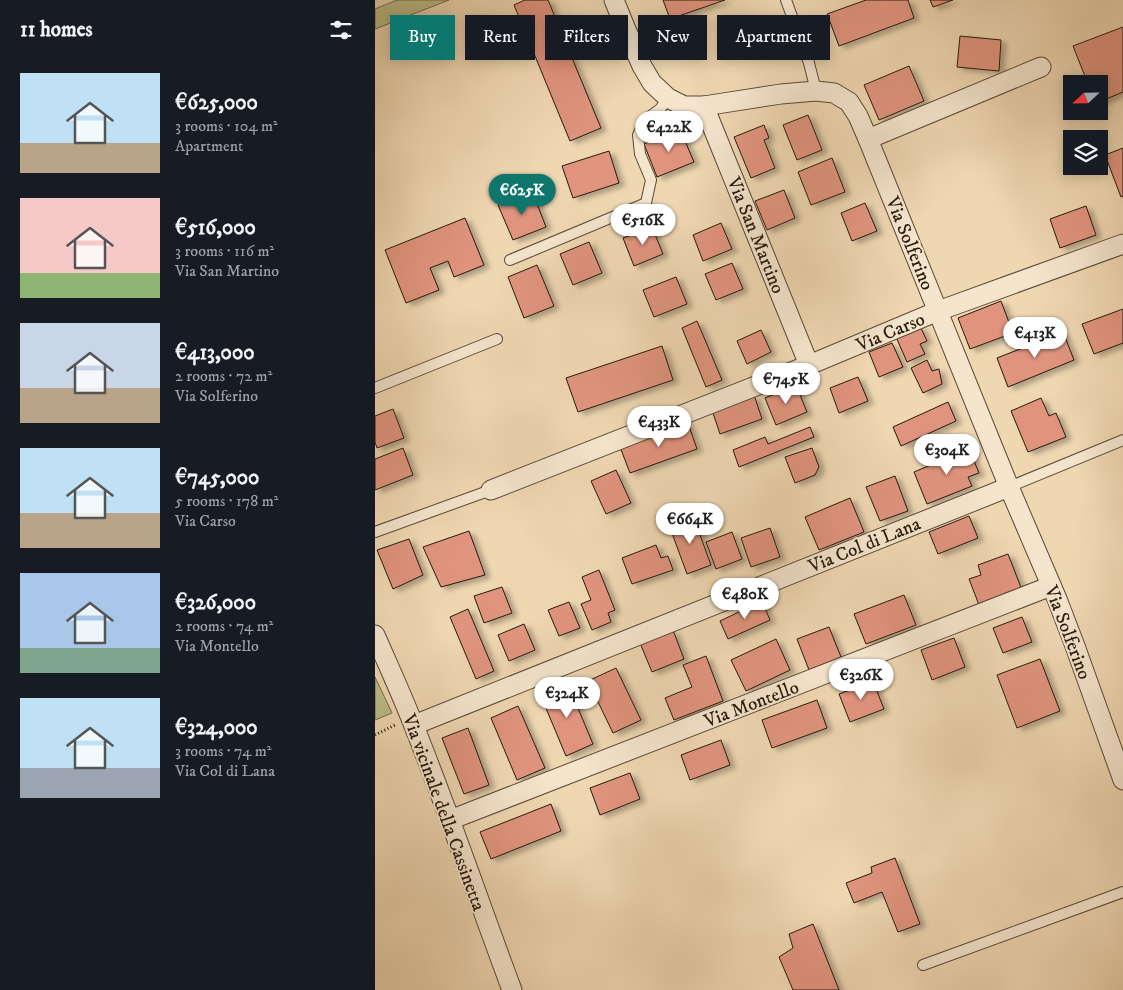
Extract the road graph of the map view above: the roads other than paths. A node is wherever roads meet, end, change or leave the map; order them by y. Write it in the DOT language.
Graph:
graph roads {
  1 [pos="614,0"];
  2 [pos="786,0"];
  3 [pos="1041,67"];
  4 [pos="817,91"];
  5 [pos="668,98"];
  6 [pos="704,106"];
  7 [pos="868,139"];
  8 [pos="1123,244"];
  9 [pos="510,260"];
  10 [pos="938,311"];
  11 [pos="497,339"];
  12 [pos="809,364"];
  13 [pos="375,388"];
  14 [pos="1123,440"];
  15 [pos="1009,486"];
  16 [pos="491,490"];
  17 [pos="375,532"];
  18 [pos="1051,586"];
  19 [pos="375,635"];
  20 [pos="414,725"];
  21 [pos="1123,780"];
  22 [pos="450,820"];
  23 [pos="1123,892"];
  24 [pos="923,965"];
  25 [pos="511,990"];
  1 -- 5 [label="street, Via Solferino"];
  2 -- 4 [label="lane"];
  3 -- 7 [label="street"];
  4 -- 6 [label="street, Via Solferino"];
  4 -- 7 [label="street, Via Solferino"];
  5 -- 6 [label="street, Via Solferino"];
  5 -- 9 [label="lane"];
  6 -- 12 [label="street, Via San Martino"];
  7 -- 10 [label="street, Via Solferino"];
  8 -- 10 [label="street, Via Carso"];
  10 -- 12 [label="street, Via Carso"];
  10 -- 15 [label="street, Via Solferino"];
  11 -- 13 [label="lane"];
  12 -- 16 [label="street, Via Carso"];
  14 -- 15 [label="lane"];
  15 -- 18 [label="street, Via Solferino"];
  15 -- 20 [label="street, Via Col di Lana"];
  16 -- 17 [label="lane"];
  18 -- 21 [label="street, Via Solferino"];
  18 -- 22 [label="street, Via Montello"];
  19 -- 20 [label="street, Via vicinale della Cassinetta"];
  20 -- 22 [label="street, Via vicinale della Cassinetta"];
  22 -- 25 [label="street, Via vicinale della Cassinetta"];
  23 -- 24 [label="lane"];
}
